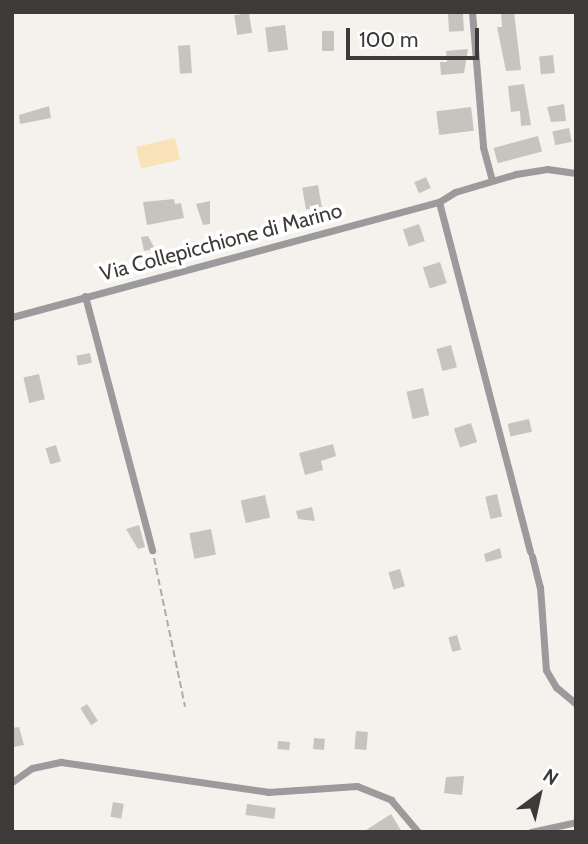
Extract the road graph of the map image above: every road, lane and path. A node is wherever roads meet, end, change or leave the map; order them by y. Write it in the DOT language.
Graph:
graph roads {
  1 [pos="472,12"];
  2 [pos="576,173"];
  3 [pos="492,180"];
  4 [pos="439,202"];
  5 [pos="85,296"];
  6 [pos="12,317"];
  7 [pos="152,550"];
  8 [pos="576,704"];
  9 [pos="185,706"];
  10 [pos="12,782"];
  11 [pos="576,822"];
  12 [pos="418,832"];
  13 [pos="531,832"];
  1 -- 3 [label="street"];
  2 -- 3 [label="street, Via Collepicchione di Marino"];
  3 -- 4 [label="street, Via Collepicchione di Marino"];
  4 -- 5 [label="street, Via Collepicchione di Marino"];
  4 -- 8 [label="street"];
  5 -- 6 [label="street, Via Collepicchione di Marino"];
  5 -- 7 [label="street"];
  7 -- 9 [label="path"];
  10 -- 12 [label="street"];
  11 -- 13 [label="street"];
}
